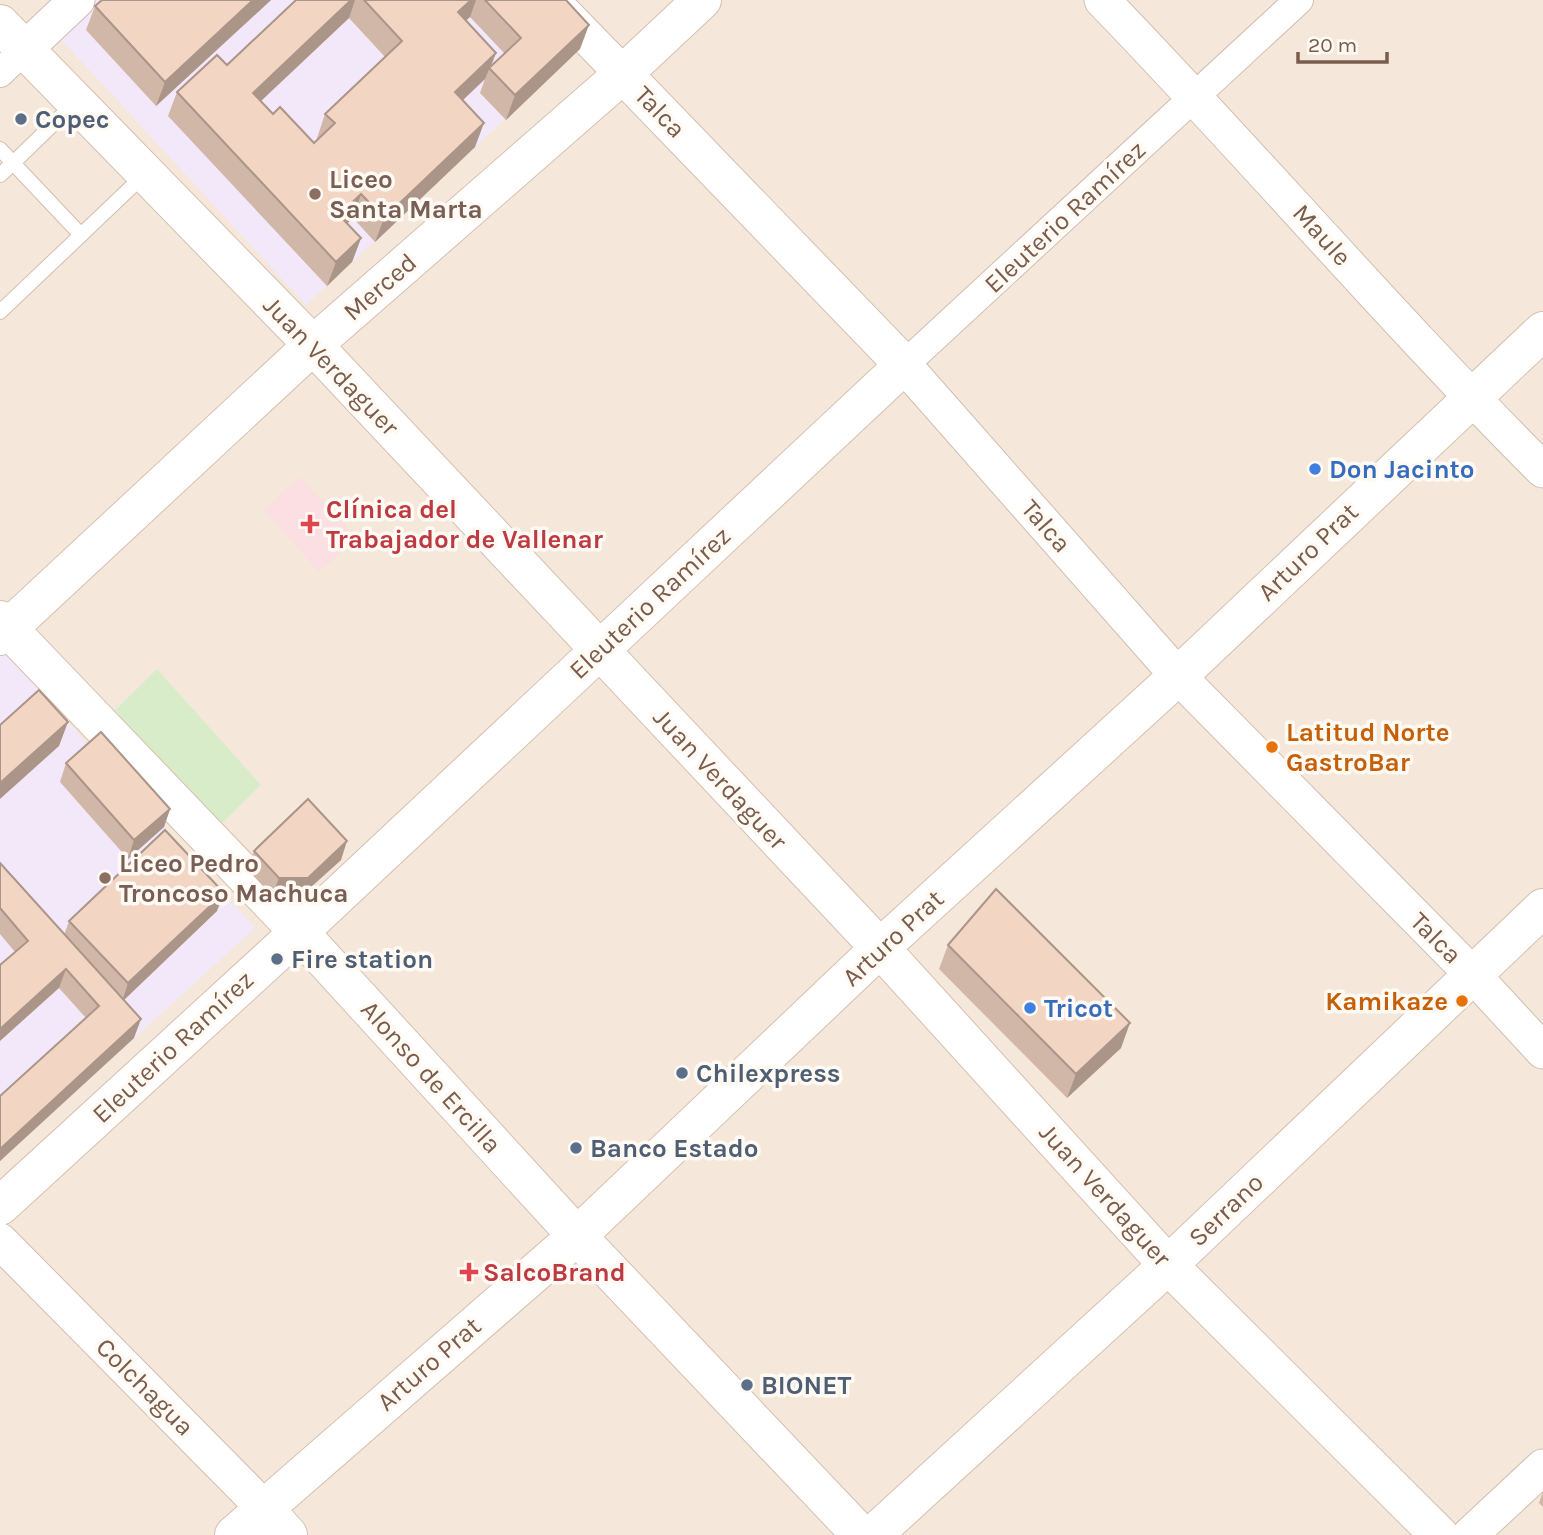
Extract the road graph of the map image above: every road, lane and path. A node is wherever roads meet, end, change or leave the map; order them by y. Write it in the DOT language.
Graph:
graph roads {
  1 [pos="77,0"];
  2 [pos="551,0"];
  3 [pos="702,0"];
  4 [pos="1102,0"];
  5 [pos="1299,0"];
  6 [pos="8,49"];
  7 [pos="623,74"];
  8 [pos="1196,97"];
  9 [pos="76,102"];
  10 [pos="0,149"];
  11 [pos="13,163"];
  12 [pos="146,173"];
  13 [pos="0,175"];
  14 [pos="81,235"];
  15 [pos="0,312"];
  16 [pos="1543,331"];
  17 [pos="313,345"];
  18 [pos="904,365"];
  19 [pos="1471,398"];
  20 [pos="1543,470"];
  21 [pos="3,628"];
  22 [pos="599,651"];
  23 [pos="1178,676"];
  24 [pos="1543,908"];
  25 [pos="299,932"];
  26 [pos="880,948"];
  27 [pos="1473,975"];
  28 [pos="1543,1051"];
  29 [pos="0,1206"];
  30 [pos="577,1236"];
  31 [pos="0,1241"];
  32 [pos="1168,1265"];
  33 [pos="1543,1467"];
  34 [pos="276,1521"];
  35 [pos="234,1535"];
  36 [pos="861,1535"];
  37 [pos="873,1535"];
  38 [pos="1439,1535"];
  39 [pos="1471,1535"];
  1 -- 6 [label="street"];
  2 -- 7 [label="street, Talca"];
  3 -- 7 [label="main road, Merced"];
  4 -- 8 [label="street, Maule"];
  5 -- 8 [label="street, Eleuterio Ramírez"];
  6 -- 9 [label="main road, Juan Verdaguer"];
  7 -- 17 [label="main road, Merced"];
  7 -- 18 [label="main road, Talca"];
  8 -- 18 [label="street, Eleuterio Ramírez"];
  8 -- 19 [label="street, Maule"];
  9 -- 11 [label="lane"];
  9 -- 12 [label="main road, Juan Verdaguer"];
  10 -- 11 [label="lane"];
  11 -- 13 [label="lane"];
  11 -- 14 [label="lane"];
  12 -- 14 [label="lane"];
  12 -- 17 [label="main road, Juan Verdaguer"];
  14 -- 15 [label="lane"];
  16 -- 19 [label="main road, Arturo Prat"];
  17 -- 21 [label="main road, Merced"];
  17 -- 22 [label="main road, Juan Verdaguer"];
  18 -- 22 [label="main road, Eleuterio Ramírez"];
  18 -- 23 [label="street, Talca"];
  19 -- 20 [label="street, Maule"];
  19 -- 23 [label="main road, Arturo Prat"];
  21 -- 25 [label="main road, Alonso de Ercilla"];
  22 -- 25 [label="main road, Eleuterio Ramírez"];
  22 -- 26 [label="main road, Juan Verdaguer"];
  23 -- 26 [label="main road, Arturo Prat"];
  23 -- 27 [label="street, Talca"];
  24 -- 27 [label="main road, Serrano"];
  25 -- 29 [label="main road, Eleuterio Ramírez"];
  25 -- 30 [label="main road, Alonso de Ercilla"];
  26 -- 30 [label="main road, Arturo Prat"];
  26 -- 32 [label="main road, Juan Verdaguer"];
  27 -- 28 [label="street, Talca"];
  27 -- 32 [label="main road, Serrano"];
  30 -- 34 [label="main road, Arturo Prat"];
  30 -- 36 [label="main road, Alonso de Ercilla"];
  31 -- 34 [label="street, Colchagua"];
  32 -- 37 [label="main road, Serrano"];
  32 -- 38 [label="main road, Juan Verdaguer"];
  33 -- 39 [label="street"];
  34 -- 35 [label="main road, Arturo Prat"];
}
